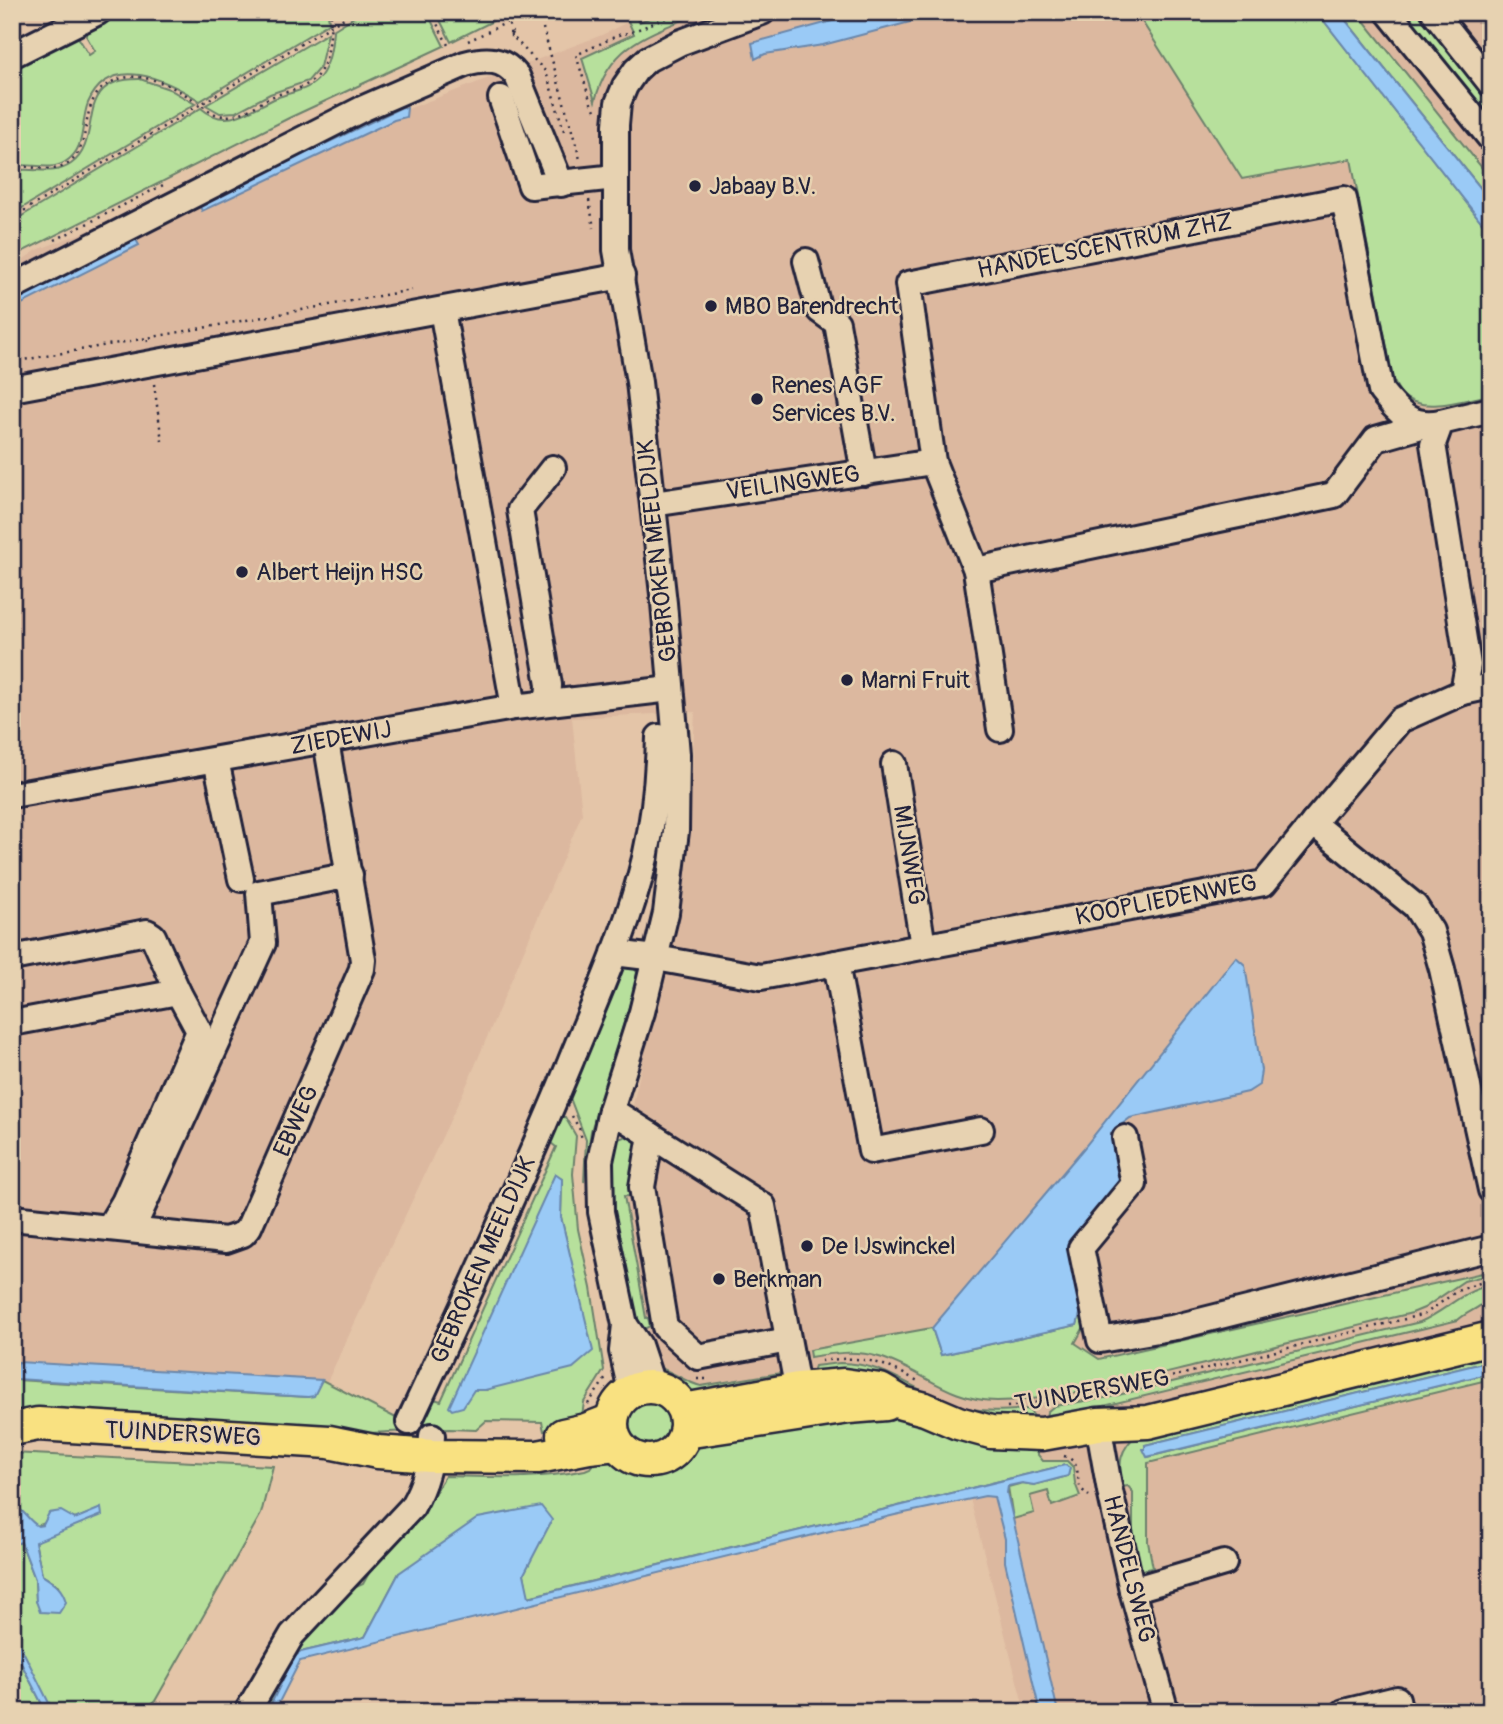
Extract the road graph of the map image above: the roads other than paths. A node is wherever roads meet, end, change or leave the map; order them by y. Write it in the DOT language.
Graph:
graph roads {
  1 [pos="98,12"];
  2 [pos="762,12"];
  3 [pos="1388,12"];
  4 [pos="1433,12"];
  5 [pos="12,55"];
  6 [pos="1491,84"];
  7 [pos="501,98"];
  8 [pos="1491,139"];
  9 [pos="616,177"];
  10 [pos="561,184"];
  11 [pos="806,261"];
  12 [pos="622,276"];
  13 [pos="12,287"];
  14 [pos="442,310"];
  15 [pos="12,389"];
  16 [pos="1491,410"];
  17 [pos="1433,424"];
  18 [pos="933,462"];
  19 [pos="553,468"];
  20 [pos="864,473"];
  21 [pos="653,504"];
  22 [pos="976,570"];
  23 [pos="1491,686"];
  24 [pos="671,689"];
  25 [pos="1463,692"];
  26 [pos="548,702"];
  27 [pos="514,707"];
  28 [pos="1000,729"];
  29 [pos="659,737"];
  30 [pos="326,741"];
  31 [pos="216,760"];
  32 [pos="894,764"];
  33 [pos="12,795"];
  34 [pos="1313,823"];
  35 [pos="350,875"];
  36 [pos="250,886"];
  37 [pos="923,946"];
  38 [pos="614,953"];
  39 [pos="12,958"];
  40 [pos="656,958"];
  41 [pos="836,963"];
  42 [pos="178,992"];
  43 [pos="12,1023"];
  44 [pos="611,1110"];
  45 [pos="981,1130"];
  46 [pos="652,1135"];
  47 [pos="1125,1138"];
  48 [pos="1491,1190"];
  49 [pos="12,1218"];
  50 [pos="121,1228"];
  51 [pos="1491,1248"];
  52 [pos="1491,1317"];
  53 [pos="625,1325"];
  54 [pos="1491,1338"];
  55 [pos="788,1340"];
  56 [pos="630,1379"];
  57 [pos="798,1389"];
  58 [pos="684,1421"];
  59 [pos="21,1423"];
  60 [pos="1098,1424"];
  61 [pos="605,1431"];
  62 [pos="424,1438"];
  63 [pos="1224,1563"];
  64 [pos="1132,1590"];
  65 [pos="247,1712"];
  66 [pos="1166,1712"];
  67 [pos="1344,1712"];
  68 [pos="1400,1712"];
  1 -- 5 [label="street"];
  2 -- 9 [label="street, GEBROKEN MEELDIJK"];
  3 -- 8 [label="street"];
  4 -- 6 [label="street"];
  7 -- 10 [label="street"];
  9 -- 10 [label="street"];
  9 -- 12 [label="street, GEBROKEN MEELDIJK"];
  10 -- 13 [label="street"];
  11 -- 20 [label="street"];
  12 -- 14 [label="street"];
  12 -- 21 [label="street, GEBROKEN MEELDIJK"];
  14 -- 15 [label="street"];
  14 -- 27 [label="street"];
  16 -- 17 [label="street"];
  17 -- 18 [label="street, HANDELSCENTRUM ZHZ"];
  17 -- 22 [label="street"];
  17 -- 25 [label="street"];
  18 -- 20 [label="street, VEILINGWEG"];
  18 -- 22 [label="street, HANDELSCENTRUM ZHZ"];
  19 -- 26 [label="street"];
  20 -- 21 [label="street, VEILINGWEG"];
  21 -- 24 [label="street, GEBROKEN MEELDIJK"];
  22 -- 28 [label="street, HANDELSCENTRUM ZHZ"];
  23 -- 25 [label="street, KOOPLIEDENWEG"];
  24 -- 26 [label="street, ZIEDEWIJ"];
  24 -- 40 [label="street, GEBROKEN MEELDIJK"];
  25 -- 34 [label="street, KOOPLIEDENWEG"];
  26 -- 27 [label="street, ZIEDEWIJ"];
  27 -- 30 [label="street, ZIEDEWIJ"];
  29 -- 38 [label="street, GEBROKEN MEELDIJK"];
  30 -- 31 [label="street, ZIEDEWIJ"];
  30 -- 35 [label="street, EBWEG"];
  31 -- 33 [label="street, ZIEDEWIJ"];
  31 -- 36 [label="street"];
  32 -- 37 [label="street, MIJNWEG"];
  34 -- 37 [label="street, KOOPLIEDENWEG"];
  34 -- 48 [label="street"];
  35 -- 36 [label="street"];
  35 -- 50 [label="street, EBWEG"];
  36 -- 50 [label="street"];
  37 -- 41 [label="street, KOOPLIEDENWEG"];
  38 -- 40 [label="street"];
  38 -- 62 [label="street, GEBROKEN MEELDIJK"];
  39 -- 42 [label="street"];
  40 -- 41 [label="street, KOOPLIEDENWEG"];
  40 -- 44 [label="street, GEBROKEN MEELDIJK"];
  41 -- 45 [label="street"];
  42 -- 43 [label="street"];
  42 -- 50 [label="street"];
  44 -- 46 [label="street"];
  44 -- 53 [label="street, GEBROKEN MEELDIJK"];
  46 -- 55 [label="street"];
  46 -- 55 [label="street"];
  47 -- 51 [label="street"];
  49 -- 50 [label="street, EBWEG"];
  52 -- 60 [label="main road, TUINDERSWEG"];
  53 -- 56 [label="street, GEBROKEN MEELDIJK"];
  53 -- 56 [label="street, GEBROKEN MEELDIJK"];
  54 -- 60 [label="main road, TUINDERSWEG"];
  55 -- 57 [label="street"];
  56 -- 58 [label="main road"];
  56 -- 61 [label="main road"];
  57 -- 58 [label="main road, TUINDERSWEG"];
  57 -- 60 [label="main road, TUINDERSWEG"];
  58 -- 61 [label="main road"];
  59 -- 62 [label="main road, TUINDERSWEG"];
  60 -- 64 [label="street, HANDELSWEG"];
  61 -- 62 [label="main road, TUINDERSWEG"];
  62 -- 65 [label="street, GEBROKEN MEELDIJK"];
  63 -- 64 [label="street"];
  64 -- 66 [label="street, HANDELSWEG"];
  67 -- 68 [label="street"];
}
